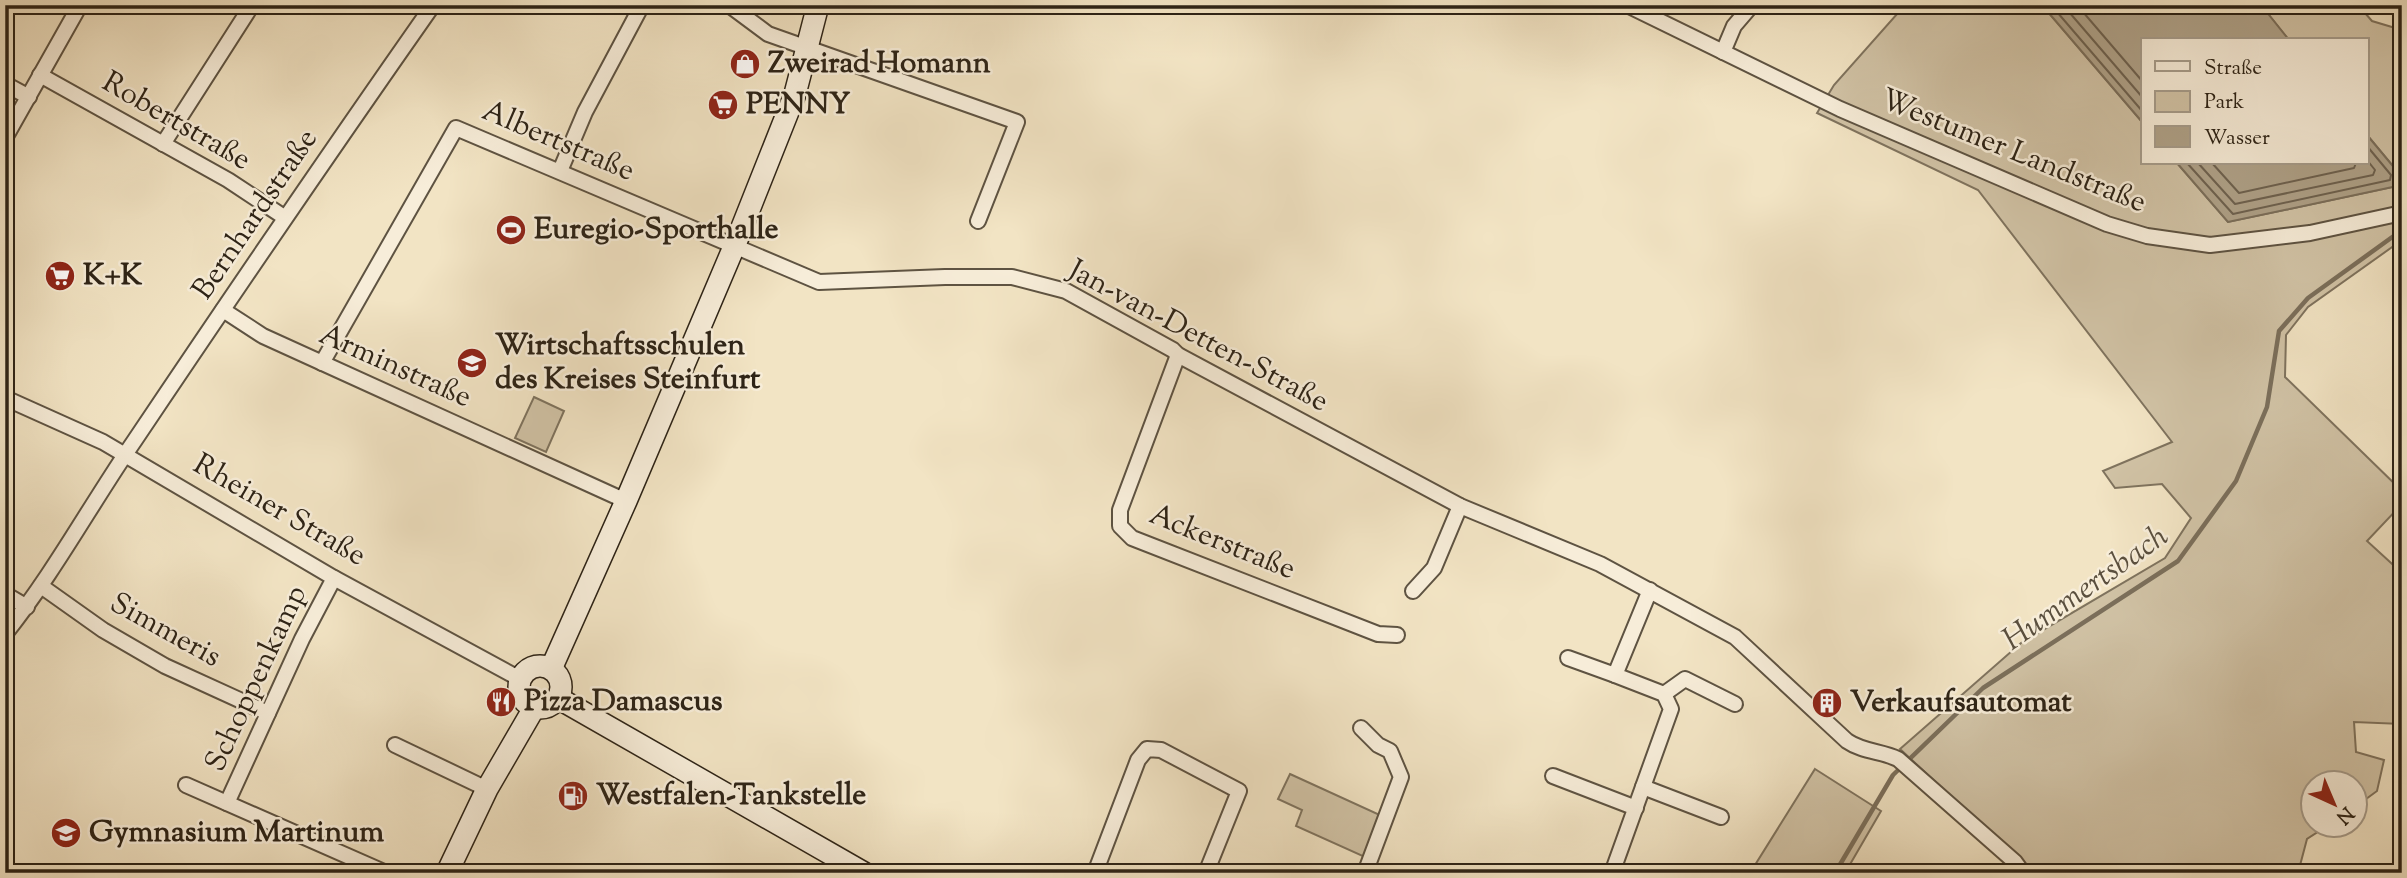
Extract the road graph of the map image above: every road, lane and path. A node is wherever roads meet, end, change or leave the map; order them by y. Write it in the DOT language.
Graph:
graph roads {
  1 [pos="80,5"];
  2 [pos="252,5"];
  3 [pos="433,5"];
  4 [pos="642,5"];
  5 [pos="729,5"];
  6 [pos="817,5"];
  7 [pos="1626,5"];
  8 [pos="1752,5"];
  9 [pos="807,49"];
  10 [pos="1723,52"];
  11 [pos="40,75"];
  12 [pos="5,84"];
  13 [pos="29,97"];
  14 [pos="5,138"];
  15 [pos="163,144"];
  16 [pos="560,171"];
  17 [pos="2402,214"];
  18 [pos="284,217"];
  19 [pos="978,221"];
  20 [pos="735,245"];
  21 [pos="223,310"];
  22 [pos="1178,355"];
  23 [pos="322,363"];
  24 [pos="5,398"];
  25 [pos="124,455"];
  26 [pos="626,501"];
  27 [pos="1460,506"];
  28 [pos="334,578"];
  29 [pos="41,586"];
  30 [pos="1650,590"];
  31 [pos="1413,591"];
  32 [pos="5,594"];
  33 [pos="27,607"];
  34 [pos="5,634"];
  35 [pos="1397,635"];
  36 [pos="1568,658"];
  37 [pos="551,669"];
  38 [pos="1615,675"];
  39 [pos="520,679"];
  40 [pos="1664,694"];
  41 [pos="558,698"];
  42 [pos="1735,704"];
  43 [pos="534,708"];
  44 [pos="268,713"];
  45 [pos="1361,728"];
  46 [pos="395,745"];
  47 [pos="1553,776"];
  48 [pos="186,785"];
  49 [pos="1643,787"];
  50 [pos="487,789"];
  51 [pos="227,803"];
  52 [pos="1636,808"];
  53 [pos="1721,817"];
  54 [pos="386,873"];
  55 [pos="447,873"];
  56 [pos="864,873"];
  57 [pos="1095,873"];
  58 [pos="1206,873"];
  59 [pos="1365,873"];
  60 [pos="1612,873"];
  61 [pos="2023,873"];
  1 -- 11 [label="street"];
  2 -- 15 [label="street"];
  3 -- 18 [label="street, Bernhardstraße"];
  4 -- 16 [label="street"];
  5 -- 9 [label="street"];
  6 -- 9 [label="street"];
  7 -- 10 [label="street, Westumer Landstraße"];
  8 -- 10 [label="street"];
  9 -- 19 [label="street"];
  9 -- 20 [label="street"];
  10 -- 17 [label="street, Westumer Landstraße"];
  11 -- 13 [label="street"];
  11 -- 15 [label="street, Robertstraße"];
  12 -- 13 [label="street"];
  13 -- 14 [label="street"];
  15 -- 18 [label="street, Robertstraße"];
  16 -- 20 [label="street, Albertstraße"];
  16 -- 23 [label="street, Albertstraße"];
  18 -- 21 [label="street, Bernhardstraße"];
  20 -- 22 [label="street, Jan-van-Detten-Straße"];
  20 -- 26 [label="street"];
  21 -- 23 [label="street, Arminstraße"];
  21 -- 25 [label="street, Bernhardstraße"];
  22 -- 27 [label="street, Jan-van-Detten-Straße"];
  22 -- 35 [label="street, Ackerstraße"];
  23 -- 26 [label="street, Arminstraße"];
  24 -- 25 [label="street, Rheiner Straße"];
  25 -- 28 [label="street, Rheiner Straße"];
  25 -- 29 [label="street, Bernhardstraße"];
  26 -- 37 [label="street"];
  27 -- 30 [label="street, Jan-van-Detten-Straße"];
  27 -- 31 [label="street"];
  28 -- 39 [label="street, Rheiner Straße"];
  28 -- 44 [label="street, Schoppenkamp"];
  29 -- 33 [label="street, Bernhardstraße"];
  29 -- 44 [label="street, Simmeris"];
  30 -- 38 [label="street"];
  30 -- 61 [label="street, Jan-van-Detten-Straße"];
  32 -- 33 [label="street"];
  33 -- 34 [label="street, Bernhardstraße"];
  36 -- 38 [label="street"];
  37 -- 39 [label="street"];
  37 -- 41 [label="street"];
  38 -- 40 [label="street"];
  39 -- 43 [label="street"];
  40 -- 42 [label="street"];
  40 -- 49 [label="street"];
  41 -- 43 [label="street"];
  41 -- 56 [label="street"];
  43 -- 50 [label="street"];
  44 -- 51 [label="street, Schoppenkamp"];
  45 -- 59 [label="street"];
  46 -- 50 [label="street"];
  47 -- 52 [label="street"];
  48 -- 51 [label="street"];
  49 -- 52 [label="street"];
  49 -- 53 [label="street"];
  50 -- 55 [label="street"];
  51 -- 54 [label="street"];
  52 -- 60 [label="street"];
  57 -- 58 [label="street"];
}
